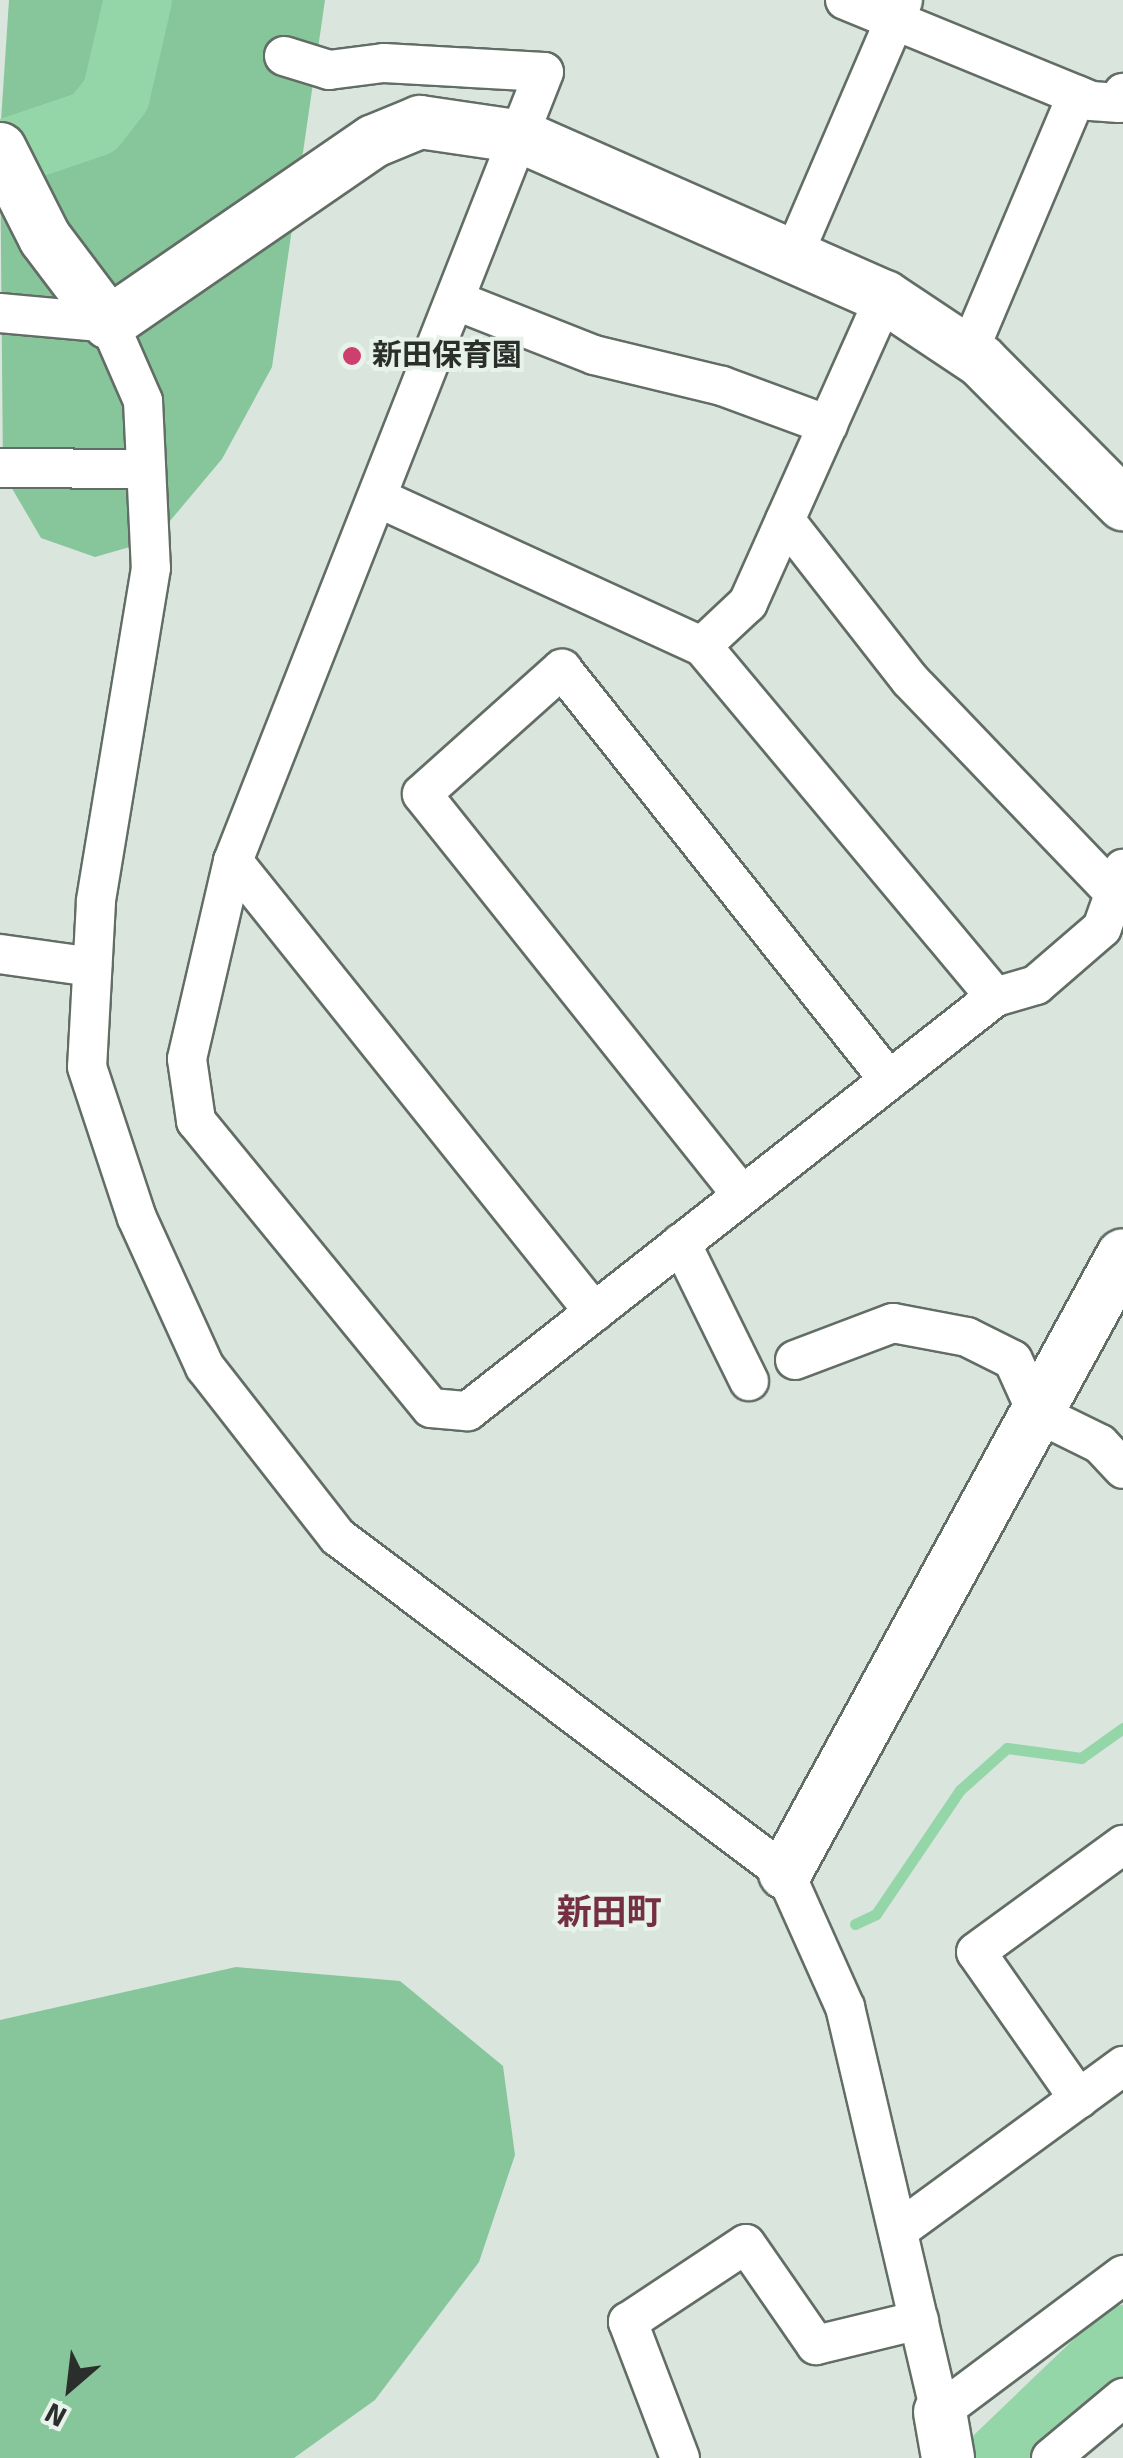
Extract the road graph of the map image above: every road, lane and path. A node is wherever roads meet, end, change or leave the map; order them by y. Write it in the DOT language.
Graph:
graph roads {
  1 [pos="845,0"];
  2 [pos="899,11"];
  3 [pos="284,56"];
  4 [pos="1077,95"];
  5 [pos="1122,101"];
  6 [pos="522,137"];
  7 [pos="0,149"];
  8 [pos="793,256"];
  9 [pos="885,297"];
  10 [pos="457,302"];
  11 [pos="0,313"];
  12 [pos="109,323"];
  13 [pos="968,353"];
  14 [pos="828,425"];
  15 [pos="0,468"];
  16 [pos="146,469"];
  17 [pos="378,498"];
  18 [pos="1123,504"];
  19 [pos="785,520"];
  20 [pos="702,646"];
  21 [pos="233,861"];
  22 [pos="1119,881"];
  23 [pos="0,954"];
  24 [pos="92,967"];
  25 [pos="995,996"];
  26 [pos="888,1080"];
  27 [pos="742,1196"];
  28 [pos="681,1243"];
  29 [pos="1123,1256"];
  30 [pos="594,1312"];
  31 [pos="795,1360"];
  32 [pos="749,1381"];
  33 [pos="1037,1413"];
  34 [pos="1123,1468"];
  35 [pos="1123,1845"];
  36 [pos="785,1873"];
  37 [pos="1123,2066"];
  38 [pos="1078,2099"];
  39 [pos="899,2230"];
  40 [pos="1123,2275"];
  41 [pos="919,2320"];
  42 [pos="1123,2398"];
  43 [pos="946,2446"];
  44 [pos="680,2458"];
  45 [pos="1051,2458"];
  1 -- 2 [label="street"];
  2 -- 4 [label="street"];
  2 -- 8 [label="street"];
  3 -- 6 [label="street"];
  4 -- 5 [label="street"];
  4 -- 13 [label="street"];
  6 -- 8 [label="street"];
  6 -- 10 [label="street"];
  6 -- 12 [label="street"];
  7 -- 12 [label="street"];
  8 -- 9 [label="street"];
  9 -- 13 [label="street"];
  9 -- 14 [label="street"];
  10 -- 14 [label="street"];
  10 -- 17 [label="street"];
  11 -- 12 [label="street"];
  12 -- 16 [label="street"];
  13 -- 18 [label="street"];
  14 -- 19 [label="street"];
  15 -- 16 [label="street"];
  16 -- 24 [label="street"];
  17 -- 20 [label="street"];
  17 -- 21 [label="street"];
  19 -- 20 [label="street"];
  19 -- 22 [label="street"];
  20 -- 25 [label="street"];
  21 -- 30 [label="street"];
  21 -- 30 [label="street"];
  22 -- 25 [label="street"];
  23 -- 24 [label="street"];
  24 -- 36 [label="street"];
  25 -- 26 [label="street"];
  26 -- 27 [label="street"];
  26 -- 27 [label="street"];
  27 -- 28 [label="street"];
  28 -- 30 [label="street"];
  28 -- 32 [label="street"];
  29 -- 33 [label="street"];
  31 -- 33 [label="street"];
  33 -- 34 [label="street"];
  33 -- 36 [label="street"];
  35 -- 38 [label="street"];
  36 -- 39 [label="street"];
  37 -- 38 [label="street"];
  38 -- 39 [label="street"];
  39 -- 41 [label="street"];
  40 -- 43 [label="street"];
  41 -- 43 [label="street"];
  41 -- 44 [label="street"];
  42 -- 45 [label="street"];
}
